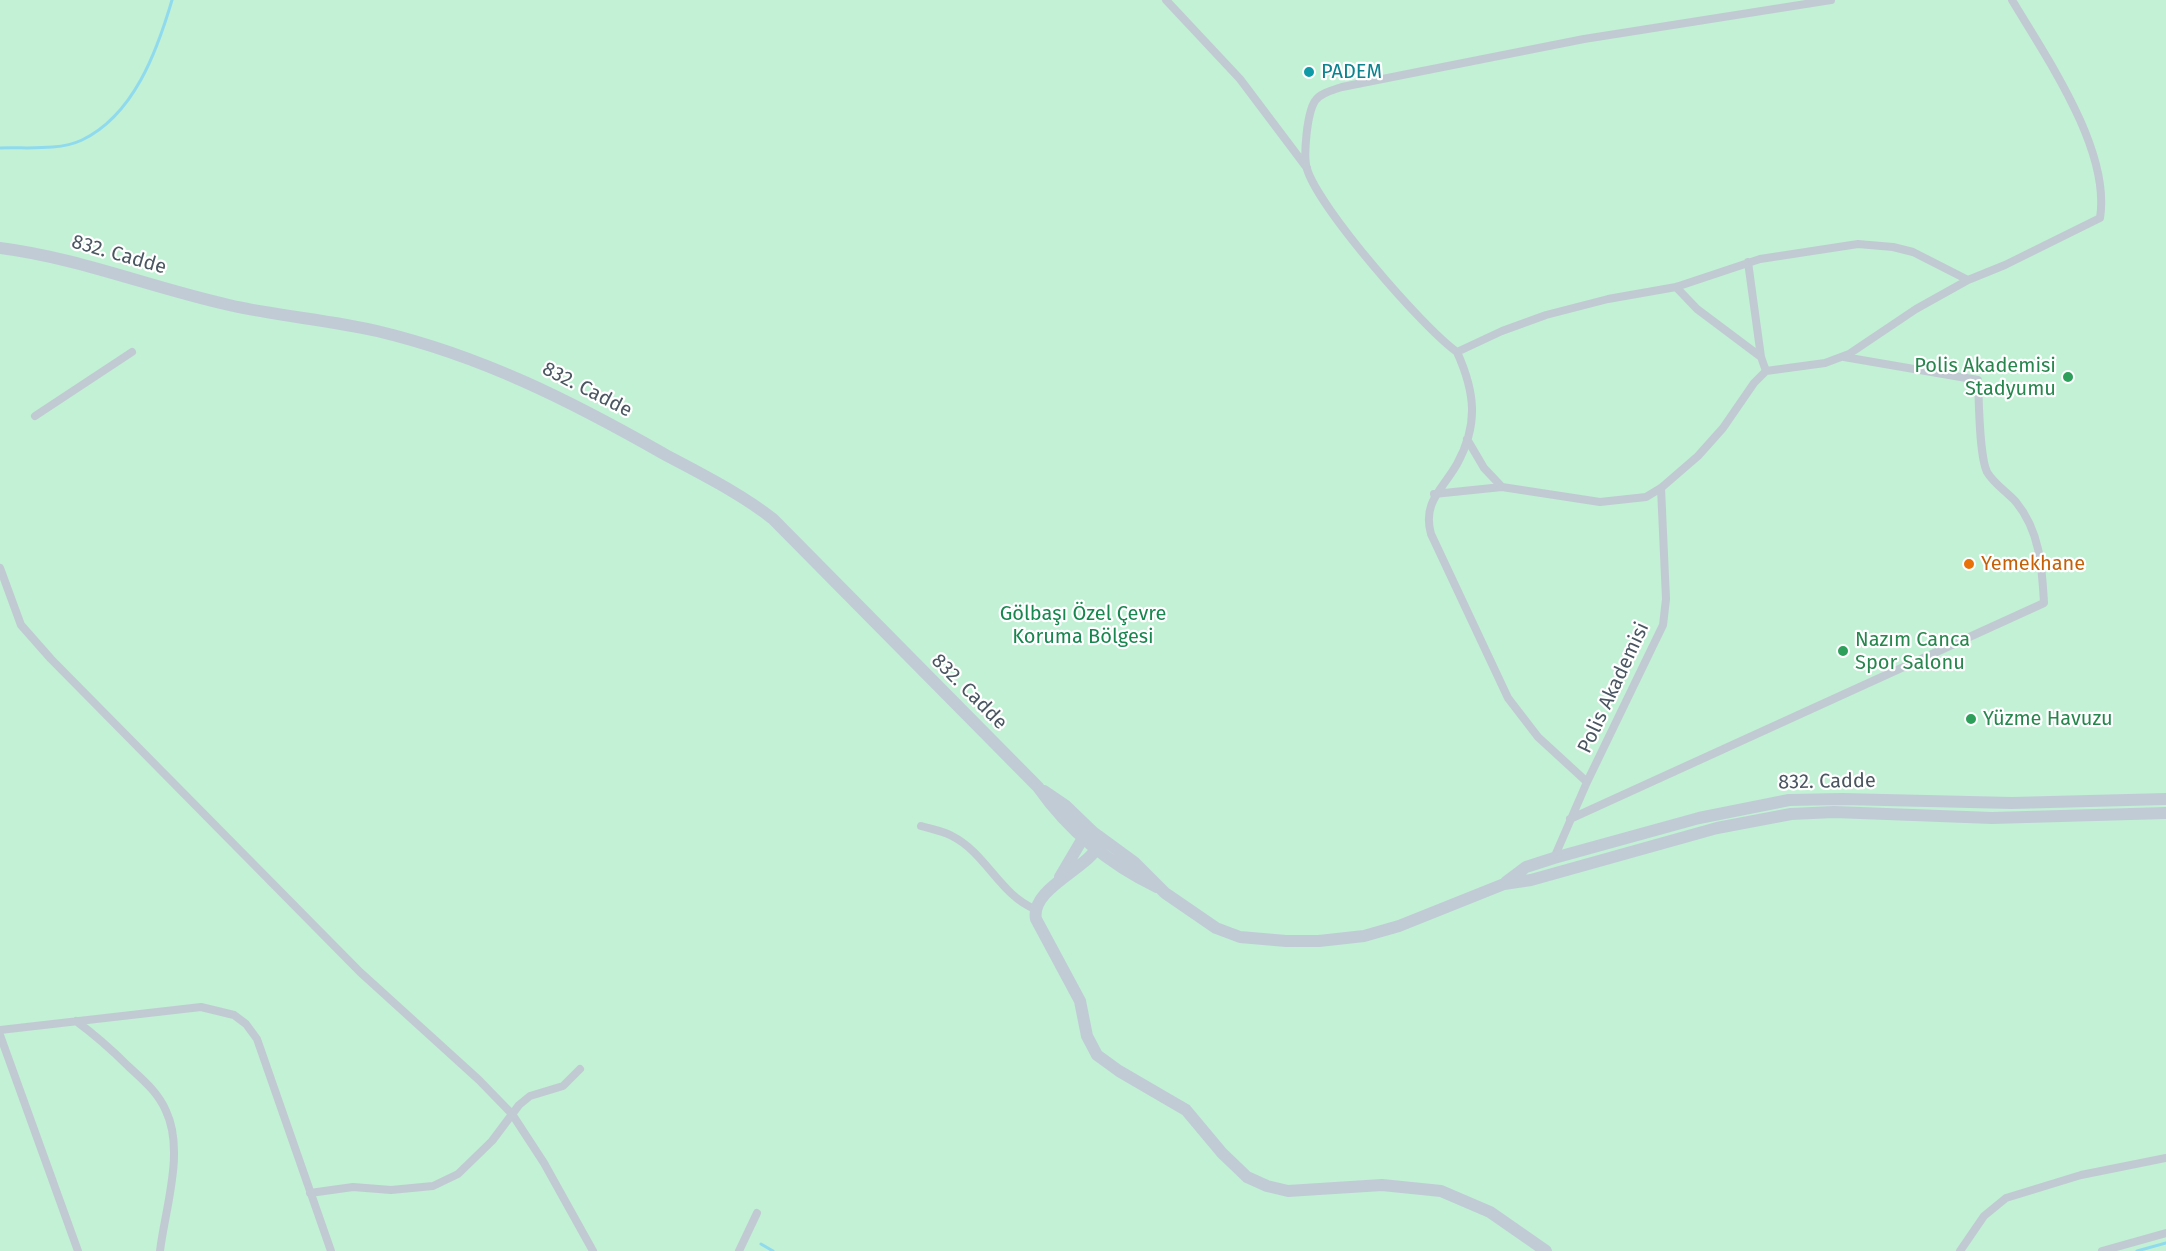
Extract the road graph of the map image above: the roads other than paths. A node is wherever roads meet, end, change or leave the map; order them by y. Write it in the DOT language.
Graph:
graph roads {
  1 [pos="1166,0"];
  2 [pos="1831,0"];
  3 [pos="2012,0"];
  4 [pos="1307,169"];
  5 [pos="0,248"];
  6 [pos="1749,262"];
  7 [pos="1968,280"];
  8 [pos="1676,287"];
  9 [pos="132,352"];
  10 [pos="1458,352"];
  11 [pos="1761,357"];
  12 [pos="1844,357"];
  13 [pos="1766,372"];
  14 [pos="35,416"];
  15 [pos="1467,438"];
  16 [pos="1502,487"];
  17 [pos="1661,488"];
  18 [pos="1434,494"];
  19 [pos="0,568"];
  20 [pos="1587,782"];
  21 [pos="2166,799"];
  22 [pos="1946,802"];
  23 [pos="2166,813"];
  24 [pos="1945,816"];
  25 [pos="1570,819"];
  26 [pos="921,826"];
  27 [pos="1094,840"];
  28 [pos="1554,858"];
  29 [pos="1504,884"];
  30 [pos="1055,885"];
  31 [pos="1035,909"];
  32 [pos="76,1021"];
  33 [pos="0,1030"];
  34 [pos="0,1035"];
  35 [pos="580,1069"];
  36 [pos="512,1114"];
  37 [pos="2166,1158"];
  38 [pos="310,1193"];
  39 [pos="757,1213"];
  40 [pos="2166,1233"];
  41 [pos="1966,1241"];
  42 [pos="78,1251"];
  43 [pos="160,1251"];
  44 [pos="330,1251"];
  45 [pos="593,1251"];
  46 [pos="739,1251"];
  47 [pos="1546,1251"];
  48 [pos="1960,1251"];
  49 [pos="1969,1251"];
  50 [pos="2102,1251"];
  1 -- 4 [label="street"];
  2 -- 4 [label="street"];
  3 -- 7 [label="street"];
  4 -- 10 [label="street"];
  5 -- 27 [label="street, 832. Cadde"];
  6 -- 7 [label="street"];
  6 -- 8 [label="street"];
  6 -- 11 [label="street"];
  7 -- 12 [label="street"];
  8 -- 10 [label="street"];
  8 -- 11 [label="street"];
  9 -- 14 [label="street"];
  10 -- 15 [label="street"];
  11 -- 13 [label="street"];
  12 -- 13 [label="street"];
  12 -- 25 [label="street"];
  13 -- 17 [label="street"];
  15 -- 16 [label="street"];
  15 -- 18 [label="street"];
  16 -- 17 [label="street"];
  16 -- 18 [label="street"];
  17 -- 20 [label="street, Polis Akademisi"];
  18 -- 20 [label="street"];
  19 -- 36 [label="street"];
  20 -- 25 [label="street, Polis Akademisi"];
  21 -- 22 [label="street, 832. Cadde"];
  22 -- 24 [label="street"];
  22 -- 28 [label="street, 832. Cadde"];
  23 -- 24 [label="street, 832. Cadde"];
  24 -- 29 [label="street, 832. Cadde"];
  25 -- 28 [label="street, Polis Akademisi"];
  26 -- 31 [label="street"];
  27 -- 29 [label="street, 832. Cadde"];
  27 -- 30 [label="street"];
  27 -- 30 [label="street"];
  28 -- 29 [label="street, 832. Cadde"];
  30 -- 31 [label="street"];
  31 -- 47 [label="street"];
  32 -- 33 [label="street"];
  32 -- 38 [label="street"];
  32 -- 43 [label="street"];
  34 -- 42 [label="street"];
  35 -- 36 [label="street"];
  36 -- 38 [label="street"];
  36 -- 45 [label="street"];
  37 -- 41 [label="street"];
  38 -- 44 [label="street"];
  39 -- 46 [label="street"];
  40 -- 50 [label="street"];
  41 -- 48 [label="street"];
  41 -- 49 [label="street"];
}
